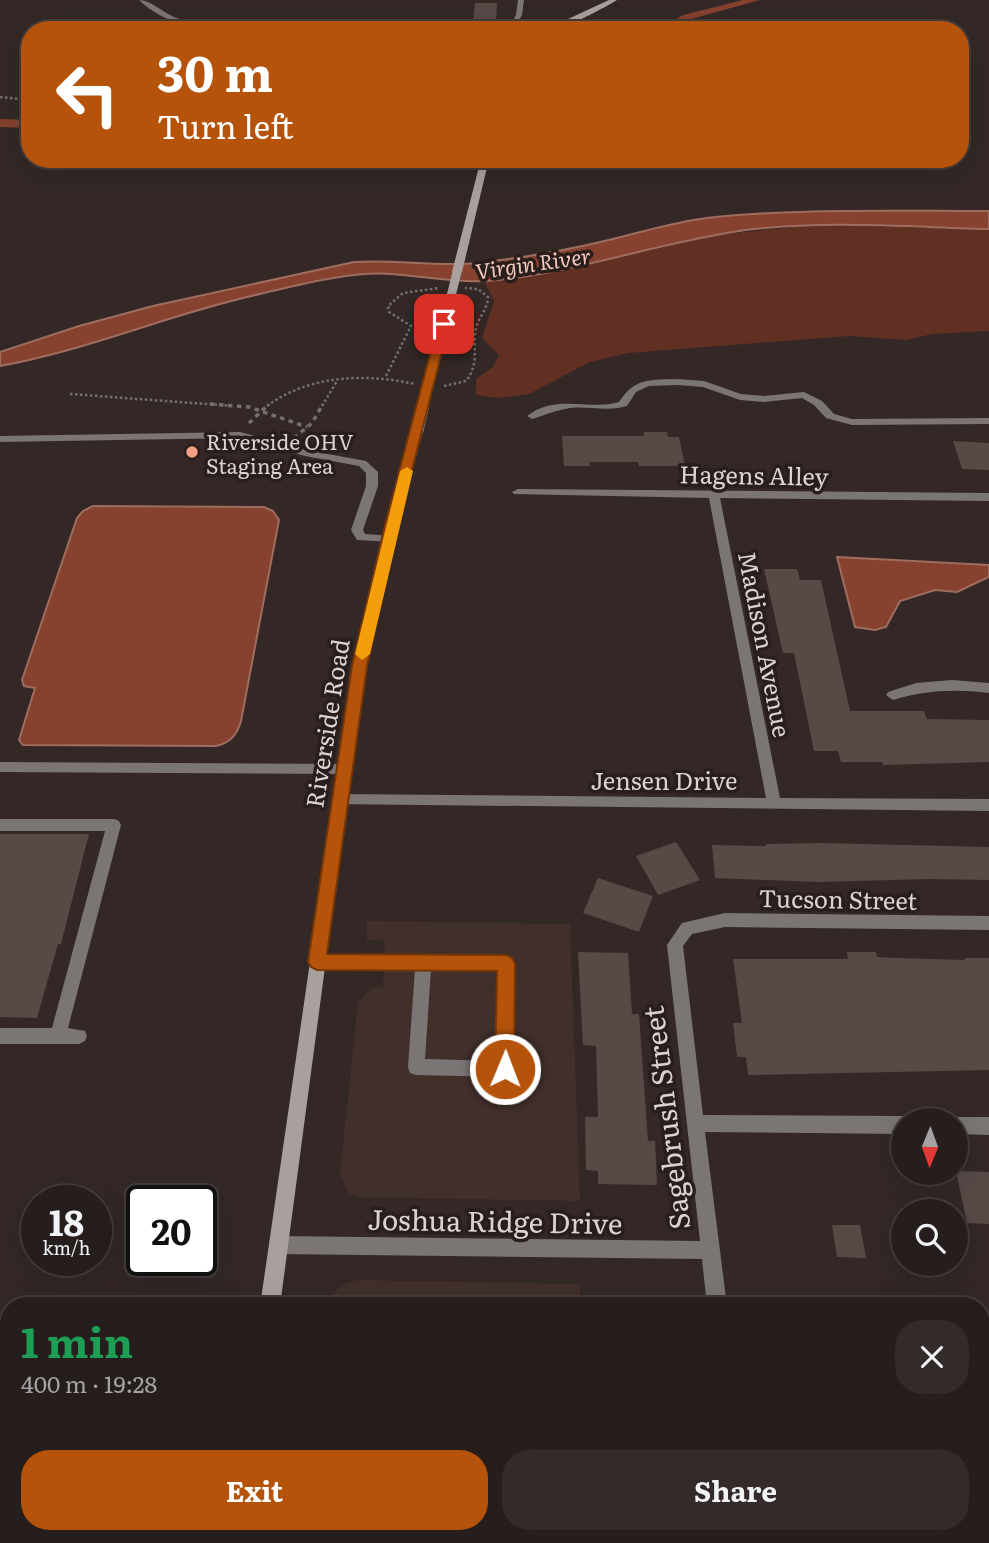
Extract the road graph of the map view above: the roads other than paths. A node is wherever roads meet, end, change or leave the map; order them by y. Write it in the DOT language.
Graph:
graph roads {
  1 [pos="142,0"];
  2 [pos="521,0"];
  3 [pos="614,0"];
  4 [pos="181,21"];
  5 [pos="515,21"];
  6 [pos="569,21"];
  7 [pos="483,168"];
  8 [pos="532,416"];
  9 [pos="989,421"];
  10 [pos="0,439"];
  11 [pos="518,492"];
  12 [pos="714,495"];
  13 [pos="989,497"];
  14 [pos="388,540"];
  15 [pos="989,688"];
  16 [pos="893,695"];
  17 [pos="0,767"];
  18 [pos="343,769"];
  19 [pos="339,800"];
  20 [pos="774,802"];
  21 [pos="989,805"];
  22 [pos="0,825"];
  23 [pos="989,923"];
  24 [pos="687,928"];
  25 [pos="317,962"];
  26 [pos="423,962"];
  27 [pos="0,1036"];
  28 [pos="58,1036"];
  29 [pos="79,1037"];
  30 [pos="696,1123"];
  31 [pos="891,1125"];
  32 [pos="968,1126"];
  33 [pos="989,1126"];
  34 [pos="278,1245"];
  35 [pos="710,1250"];
  36 [pos="271,1297"];
  37 [pos="716,1297"];
  1 -- 4 [label="street"];
  2 -- 5 [label="street"];
  3 -- 6 [label="main road"];
  7 -- 14 [label="main road, Riverside Road, bridge"];
  8 -- 9 [label="street"];
  10 -- 14 [label="street"];
  11 -- 12 [label="street, Hagens Alley"];
  12 -- 13 [label="street, Hagens Alley"];
  12 -- 20 [label="street, Madison Avenue"];
  14 -- 18 [label="main road, Riverside Road"];
  15 -- 16 [label="street"];
  17 -- 18 [label="street"];
  18 -- 19 [label="main road, Riverside Road"];
  19 -- 20 [label="street, Jensen Drive"];
  19 -- 25 [label="main road, Riverside Road"];
  20 -- 21 [label="street, Jensen Drive"];
  22 -- 28 [label="street"];
  23 -- 24 [label="street, Tucson Street"];
  24 -- 30 [label="street, Sagebrush Street"];
  25 -- 26 [label="street"];
  25 -- 34 [label="main road, Riverside Road"];
  26 -- 26 [label="street"];
  27 -- 28 [label="street"];
  28 -- 29 [label="street"];
  30 -- 31 [label="street"];
  30 -- 35 [label="street, Sagebrush Street"];
  32 -- 33 [label="street"];
  34 -- 35 [label="street, Joshua Ridge Drive"];
  34 -- 36 [label="main road, Riverside Road"];
  35 -- 37 [label="street, Sagebrush Street"];
}
